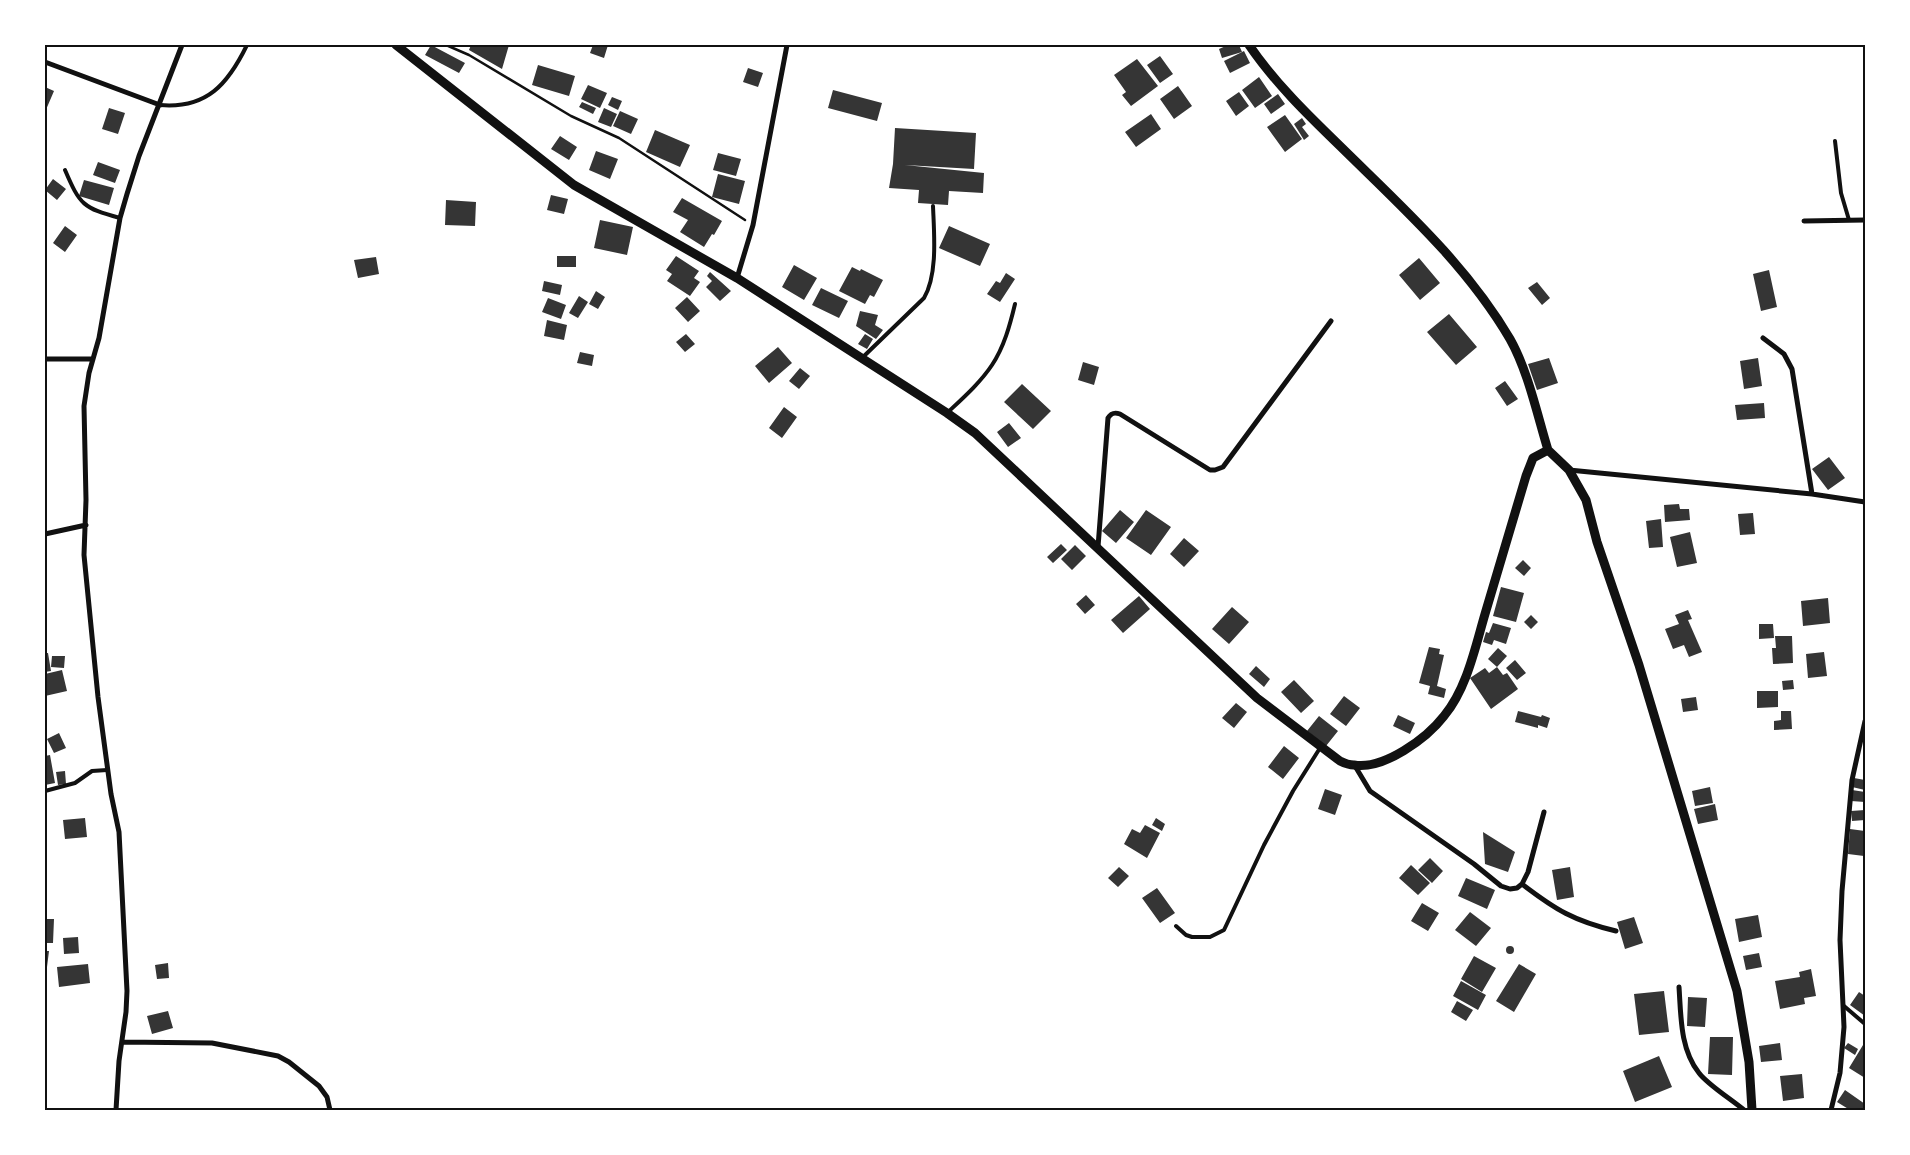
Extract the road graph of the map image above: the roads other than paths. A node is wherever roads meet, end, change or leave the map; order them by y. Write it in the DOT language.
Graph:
graph roads {
  1 [pos="182,45"];
  2 [pos="247,45"];
  3 [pos="396,45"];
  4 [pos="787,45"];
  5 [pos="1249,45"];
  6 [pos="45,62"];
  7 [pos="160,105"];
  8 [pos="1835,141"];
  9 [pos="66,170"];
  10 [pos="933,206"];
  11 [pos="120,218"];
  12 [pos="1849,220"];
  13 [pos="1865,220"];
  14 [pos="1804,221"];
  15 [pos="737,278"];
  16 [pos="1015,304"];
  17 [pos="1331,321"];
  18 [pos="1763,338"];
  19 [pos="92,358"];
  20 [pos="45,359"];
  21 [pos="862,359"];
  22 [pos="947,413"];
  23 [pos="1548,450"];
  24 [pos="1569,470"];
  25 [pos="1812,494"];
  26 [pos="1865,502"];
  27 [pos="86,525"];
  28 [pos="45,534"];
  29 [pos="1098,547"];
  30 [pos="1865,721"];
  31 [pos="1320,748"];
  32 [pos="1355,766"];
  33 [pos="107,770"];
  34 [pos="45,791"];
  35 [pos="1544,812"];
  36 [pos="1522,884"];
  37 [pos="1176,926"];
  38 [pos="1616,931"];
  39 [pos="1679,987"];
  40 [pos="1844,1006"];
  41 [pos="1865,1024"];
  42 [pos="122,1042"];
  43 [pos="116,1110"];
  44 [pos="330,1110"];
  45 [pos="1744,1110"];
  46 [pos="1752,1110"];
  47 [pos="1831,1110"];
  1 -- 7 [label="street"];
  2 -- 7 [label="lane"];
  3 -- 15 [label="street"];
  4 -- 15 [label="street"];
  5 -- 23 [label="street"];
  6 -- 7 [label="street"];
  7 -- 11 [label="street"];
  8 -- 12 [label="lane"];
  9 -- 11 [label="lane"];
  10 -- 21 [label="lane"];
  11 -- 19 [label="street"];
  12 -- 13 [label="street"];
  12 -- 14 [label="street"];
  15 -- 21 [label="street"];
  16 -- 22 [label="lane"];
  17 -- 29 [label="street"];
  18 -- 25 [label="street"];
  19 -- 20 [label="street"];
  19 -- 27 [label="street"];
  21 -- 22 [label="street"];
  22 -- 29 [label="street"];
  23 -- 24 [label="street"];
  23 -- 32 [label="street"];
  24 -- 25 [label="street"];
  24 -- 46 [label="street"];
  25 -- 26 [label="street"];
  27 -- 28 [label="street"];
  27 -- 33 [label="street"];
  29 -- 31 [label="street"];
  30 -- 40 [label="street"];
  31 -- 32 [label="street"];
  31 -- 37 [label="lane"];
  32 -- 36 [label="street"];
  33 -- 34 [label="lane"];
  33 -- 42 [label="street"];
  35 -- 36 [label="street"];
  36 -- 38 [label="street"];
  39 -- 45 [label="street"];
  40 -- 41 [label="lane"];
  40 -- 47 [label="street"];
  42 -- 43 [label="street"];
  42 -- 44 [label="street"];
}
